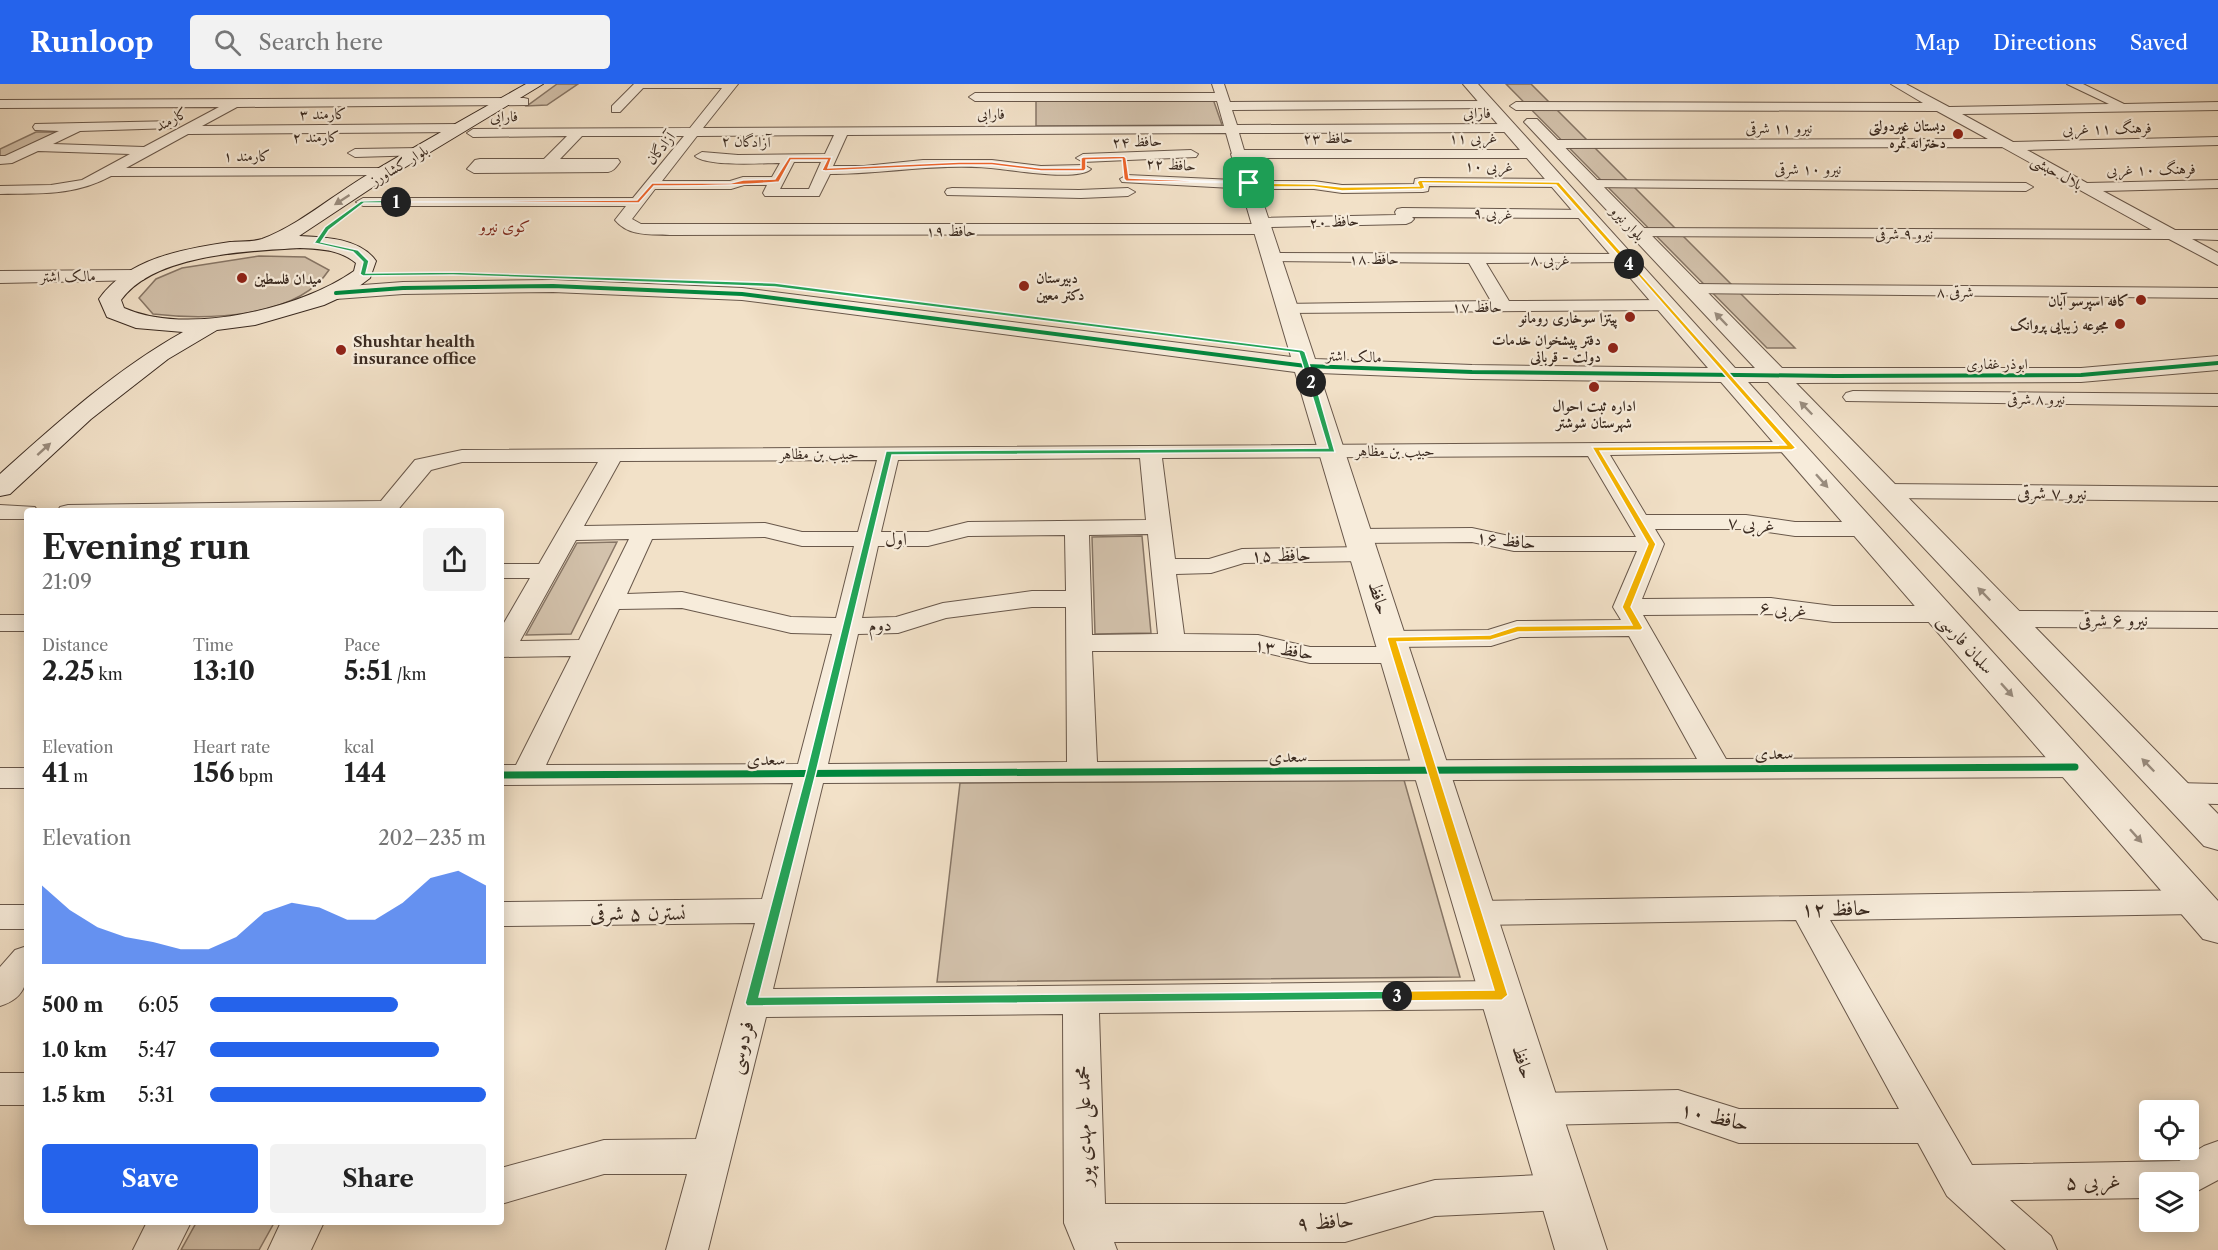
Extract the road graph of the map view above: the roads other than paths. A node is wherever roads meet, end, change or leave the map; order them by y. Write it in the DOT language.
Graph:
graph roads {
  1 [pos="536,84"];
  2 [pos="553,84"];
  3 [pos="732,84"];
  4 [pos="978,84"];
  5 [pos="1218,84"];
  6 [pos="1470,84"];
  7 [pos="1897,84"];
  8 [pos="2073,84"];
  9 [pos="640,85"];
  10 [pos="263,89"];
  11 [pos="1333,91"];
  12 [pos="1502,92"];
  13 [pos="515,101"];
  14 [pos="374,102"];
  15 [pos="1224,102"];
  16 [pos="92,103"];
  17 [pos="237,103"];
  18 [pos="0,104"];
  19 [pos="1488,105"];
  20 [pos="1341,106"];
  21 [pos="1516,106"];
  22 [pos="2218,106"];
  23 [pos="2125,107"];
  24 [pos="616,109"];
  25 [pos="1941,109"];
  26 [pos="2159,122"];
  27 [pos="172,124"];
  28 [pos="78,127"];
  29 [pos="1509,128"];
  30 [pos="331,129"];
  31 [pos="1082,129"];
  32 [pos="185,130"];
  33 [pos="695,130"];
  34 [pos="843,130"];
  35 [pos="967,130"];
  36 [pos="2176,130"];
  37 [pos="466,131"];
  38 [pos="579,132"];
  39 [pos="2218,141"];
  40 [pos="2204,143"];
  41 [pos="1553,144"];
  42 [pos="2007,145"];
  43 [pos="35,147"];
  44 [pos="2218,149"];
  45 [pos="144,152"];
  46 [pos="420,152"];
  47 [pos="342,153"];
  48 [pos="174,154"];
  49 [pos="1191,154"];
  50 [pos="1416,154"];
  51 [pos="1531,154"];
  52 [pos="702,156"];
  53 [pos="1124,158"];
  54 [pos="243,159"];
  55 [pos="789,159"];
  56 [pos="2,161"];
  57 [pos="548,163"];
  58 [pos="1243,163"];
  59 [pos="828,164"];
  60 [pos="1083,164"];
  61 [pos="388,171"];
  62 [pos="107,172"];
  63 [pos="223,172"];
  64 [pos="1558,183"];
  65 [pos="652,184"];
  66 [pos="1591,184"];
  67 [pos="2218,184"];
  68 [pos="1127,185"];
  69 [pos="1421,185"];
  70 [pos="2026,187"];
  71 [pos="2084,187"];
  72 [pos="0,190"];
  73 [pos="1085,192"];
  74 [pos="768,197"];
  75 [pos="363,202"];
  76 [pos="639,202"];
  77 [pos="950,202"];
  78 [pos="1585,214"];
  79 [pos="1409,225"];
  80 [pos="638,229"];
  81 [pos="747,230"];
  82 [pos="942,230"];
  83 [pos="1131,230"];
  84 [pos="1637,231"];
  85 [pos="2171,235"];
  86 [pos="2218,235"];
  87 [pos="1266,237"];
  88 [pos="261,243"];
  89 [pos="317,243"];
  90 [pos="1426,258"];
  91 [pos="1475,259"];
  92 [pos="1625,260"];
  93 [pos="2218,260"];
  94 [pos="363,274"];
  95 [pos="0,277"];
  96 [pos="129,280"];
  97 [pos="0,286"];
  98 [pos="1692,289"];
  99 [pos="336,293"];
  100 [pos="2218,293"];
  101 [pos="1665,305"];
  102 [pos="1503,306"];
  103 [pos="1288,308"];
  104 [pos="212,324"];
  105 [pos="169,325"];
  106 [pos="2218,342"];
  107 [pos="1304,359"];
  108 [pos="2218,363"];
  109 [pos="1721,368"];
  110 [pos="1768,368"];
  111 [pos="1853,397"];
  112 [pos="2218,400"];
  113 [pos="1792,448"];
  114 [pos="1595,449"];
  115 [pos="1332,450"];
  116 [pos="1150,452"];
  117 [pos="889,453"];
  118 [pos="613,455"];
  119 [pos="0,458"];
  120 [pos="0,488"];
  121 [pos="1885,491"];
  122 [pos="2218,494"];
  123 [pos="387,508"];
  124 [pos="0,512"];
  125 [pos="24,512"];
  126 [pos="1639,522"];
  127 [pos="1158,527"];
  128 [pos="1077,528"];
  129 [pos="1864,529"];
  130 [pos="644,532"];
  131 [pos="567,533"];
  132 [pos="866,539"];
  133 [pos="1652,544"];
  134 [pos="1362,545"];
  135 [pos="1163,567"];
  136 [pos="504,571"];
  137 [pos="546,571"];
  138 [pos="1078,599"];
  139 [pos="610,602"];
  140 [pos="1940,614"];
  141 [pos="1632,618"];
  142 [pos="2008,619"];
  143 [pos="2218,620"];
  144 [pos="0,623"];
  145 [pos="24,623"];
  146 [pos="846,626"];
  147 [pos="1172,642"];
  148 [pos="1079,643"];
  149 [pos="504,644"];
  150 [pos="1394,647"];
  151 [pos="588,648"];
  152 [pos="504,649"];
  153 [pos="2075,767"];
  154 [pos="1717,769"];
  155 [pos="1432,770"];
  156 [pos="1082,772"];
  157 [pos="811,773"];
  158 [pos="513,775"];
  159 [pos="0,778"];
  160 [pos="24,778"];
  161 [pos="2176,793"];
  162 [pos="2218,794"];
  163 [pos="2218,837"];
  164 [pos="2195,902"];
  165 [pos="1806,908"];
  166 [pos="775,911"];
  167 [pos="1476,913"];
  168 [pos="504,914"];
  169 [pos="24,917"];
  170 [pos="0,918"];
  171 [pos="2218,928"];
  172 [pos="24,963"];
  173 [pos="0,992"];
  174 [pos="1502,995"];
  175 [pos="1081,999"];
  176 [pos="751,1003"];
  177 [pos="0,1089"];
  178 [pos="24,1089"];
  179 [pos="1538,1109"];
  180 [pos="1929,1126"];
  181 [pos="711,1156"];
  182 [pos="2218,1158"];
  183 [pos="1962,1183"];
  184 [pos="504,1185"];
  185 [pos="1563,1192"];
  186 [pos="168,1225"];
  187 [pos="302,1225"];
  188 [pos="1090,1237"];
  189 [pos="154,1250"];
  190 [pos="289,1250"];
  191 [pos="687,1250"];
  192 [pos="1581,1250"];
  193 [pos="2036,1250"];
  1 -- 13 [label="street, بلوار کشاورز"];
  2 -- 13 [label="street, بلوار کشاورز"];
  3 -- 9 [label="street"];
  3 -- 33 [label="street, آزادگان"];
  4 -- 35 [label="street"];
  5 -- 15 [label="street, حافظ"];
  6 -- 19 [label="street, بلوار نیرو"];
  7 -- 25 [label="street, بلال حبشی"];
  8 -- 23 [label="street"];
  9 -- 24 [label="street"];
  10 -- 17 [label="street, کارمند"];
  11 -- 20 [label="street"];
  12 -- 21 [label="street, بلوار نیرو"];
  13 -- 14 [label="street"];
  13 -- 37 [label="street, بلوار کشاورز"];
  14 -- 17 [label="street"];
  14 -- 30 [label="street"];
  15 -- 20 [label="street"];
  15 -- 35 [label="street"];
  15 -- 58 [label="street, حافظ"];
  16 -- 17 [label="street"];
  16 -- 18 [label="street"];
  16 -- 28 [label="street"];
  17 -- 32 [label="street, کارمند"];
  19 -- 20 [label="street"];
  19 -- 29 [label="street, بلوار نیرو"];
  21 -- 25 [label="street"];
  21 -- 41 [label="street, بلوار نیرو"];
  22 -- 23 [label="street"];
  23 -- 25 [label="street"];
  23 -- 26 [label="street"];
  25 -- 42 [label="street, بلال حبشی"];
  27 -- 28 [label="street"];
  28 -- 43 [label="street"];
  29 -- 51 [label="street, بلوار نیرو"];
  29 -- 58 [label="street, فارابی"];
  30 -- 32 [label="street, کارمند ۳"];
  30 -- 37 [label="street, کارمند ۳"];
  31 -- 35 [label="street, فارابی"];
  31 -- 58 [label="street, فارابی"];
  31 -- 60 [label="street"];
  32 -- 45 [label="street, کارمند"];
  33 -- 34 [label="street, فارابی"];
  33 -- 38 [label="street, فارابی"];
  33 -- 65 [label="street, آزادگان"];
  34 -- 35 [label="street, فارابی"];
  34 -- 59 [label="street"];
  35 -- 59 [label="street, آزادگان ۲"];
  35 -- 60 [label="street, حافظ ۲۴"];
  35 -- 77 [label="street"];
  36 -- 40 [label="street"];
  37 -- 38 [label="street, فارابی"];
  37 -- 46 [label="street, بلوار کشاورز"];
  37 -- 75 [label="street, بلوار کشاورز"];
  38 -- 57 [label="street"];
  39 -- 40 [label="street, فرهنگ ۱۱ غربی"];
  40 -- 42 [label="street, فرهنگ ۱۱ غربی"];
  40 -- 44 [label="street"];
  41 -- 42 [label="street, نیرو ۱۱ شرقی"];
  41 -- 66 [label="street, بلوار نیرو"];
  42 -- 71 [label="street, بلال حبشی"];
  43 -- 45 [label="street"];
  43 -- 56 [label="street"];
  45 -- 48 [label="street"];
  45 -- 62 [label="street, کارمند"];
  46 -- 47 [label="street, کارمند ۲"];
  46 -- 61 [label="street, بلوار کشاورز"];
  49 -- 53 [label="street, حافظ ۲۴"];
  50 -- 51 [label="street, ۱۱ غربی"];
  50 -- 58 [label="street, حافظ ۲۳"];
  50 -- 69 [label="street"];
  51 -- 64 [label="street, بلوار نیرو"];
  52 -- 55 [label="street, آزادگان ۲"];
  53 -- 60 [label="street, حافظ ۲۴"];
  53 -- 68 [label="street"];
  54 -- 63 [label="street"];
  55 -- 59 [label="street, آزادگان ۲"];
  55 -- 74 [label="street"];
  57 -- 57 [label="street"];
  58 -- 68 [label="street, حافظ ۲۲"];
  58 -- 69 [label="street, ۱۰ غربی"];
  58 -- 87 [label="street, حافظ"];
  59 -- 74 [label="street"];
  60 -- 73 [label="street"];
  61 -- 63 [label="street, کارمند ۱"];
  61 -- 88 [label="street, بلوار کشاورز, one-way"];
  62 -- 63 [label="street, کارمند ۱"];
  62 -- 72 [label="street, کارمند"];
  64 -- 69 [label="street, ۱۰ غربی"];
  64 -- 78 [label="street, بلوار نیرو"];
  65 -- 74 [label="street"];
  65 -- 76 [label="street, آزادگان"];
  66 -- 70 [label="street, نیرو ۱۰ شرقی"];
  66 -- 84 [label="street, بلوار نیرو"];
  67 -- 71 [label="street, فرهنگ ۱۰ غربی"];
  68 -- 73 [label="street, حافظ ۲۲"];
  68 -- 83 [label="street"];
  69 -- 79 [label="street"];
  71 -- 85 [label="street, بلال حبشی"];
  73 -- 77 [label="street, حافظ ۲۲"];
  74 -- 81 [label="street"];
  75 -- 76 [label="street"];
  75 -- 89 [label="street, بلوار کشاورز"];
  76 -- 80 [label="street, آزادگان"];
  77 -- 82 [label="street"];
  78 -- 79 [label="street, ۹ غربی"];
  78 -- 92 [label="street, بلوار نیرو"];
  79 -- 87 [label="street, حافظ ۲۰"];
  79 -- 90 [label="street"];
  80 -- 81 [label="street, حافظ ۱۹"];
  81 -- 82 [label="street, حافظ ۱۹"];
  82 -- 83 [label="street, حافظ ۱۹"];
  83 -- 87 [label="street, حافظ ۱۹"];
  84 -- 85 [label="street, نیرو ۹ شرقی"];
  84 -- 98 [label="street, بلوار نیرو"];
  85 -- 86 [label="street, نیرو ۹ شرقی"];
  85 -- 93 [label="street, بلال حبشی"];
  87 -- 90 [label="street, حافظ ۱۸"];
  87 -- 103 [label="street, حافظ"];
  88 -- 89 [label="street"];
  88 -- 96 [label="street"];
  89 -- 94 [label="street"];
  90 -- 91 [label="street, حافظ ۱۸"];
  91 -- 92 [label="street, ۸ غربی"];
  91 -- 102 [label="street"];
  92 -- 101 [label="street, بلوار نیرو"];
  94 -- 99 [label="street"];
  94 -- 107 [label="street, مالک اشتر"];
  95 -- 96 [label="street, مالک اشتر"];
  96 -- 97 [label="street, مالک اشتر"];
  96 -- 105 [label="street"];
  98 -- 100 [label="street, ۸ شرقی"];
  110 -- 98 [label="street, بلوار نیرو, one-way"];
  99 -- 104 [label="street"];
  99 -- 107 [label="street, مالک اشتر"];
  101 -- 102 [label="street, حافظ ۱۷"];
  101 -- 109 [label="street, بلوار نیرو"];
  102 -- 103 [label="street, حافظ ۱۷"];
  103 -- 107 [label="street, حافظ"];
  104 -- 105 [label="street"];
  120 -- 104 [label="street, one-way"];
  105 -- 119 [label="street"];
  106 -- 110 [label="street, ابوذر غفاری"];
  107 -- 109 [label="street, مالک اشتر"];
  107 -- 115 [label="street, حافظ"];
  108 -- 110 [label="street, ابوذر غفاری"];
  109 -- 110 [label="street, مالک اشتر"];
  109 -- 113 [label="street, سلمان فارسی"];
  121 -- 110 [label="street, one-way"];
  111 -- 112 [label="street, نیرو ۸ شرقی"];
  113 -- 114 [label="street, حبیب بن مظاهر"];
  113 -- 129 [label="street, سلمان فارسی, one-way"];
  114 -- 115 [label="street, حبیب بن مظاهر"];
  114 -- 126 [label="street"];
  115 -- 116 [label="street, حبیب بن مظاهر"];
  115 -- 134 [label="street, حافظ"];
  116 -- 117 [label="street, حبیب بن مظاهر"];
  116 -- 127 [label="street"];
  117 -- 118 [label="street, حبیب بن مظاهر"];
  117 -- 132 [label="street, فردوسی"];
  118 -- 123 [label="street, حبیب بن مظاهر"];
  118 -- 131 [label="street"];
  121 -- 122 [label="street, نیرو ۷ شرقی"];
  142 -- 121 [label="street, one-way"];
  124 -- 125 [label="street"];
  126 -- 129 [label="street, ۷ غربی"];
  126 -- 133 [label="street"];
  127 -- 128 [label="street, اول"];
  127 -- 135 [label="street"];
  128 -- 132 [label="street, اول"];
  128 -- 138 [label="street"];
  129 -- 140 [label="street, سلمان فارسی"];
  130 -- 131 [label="street, اول"];
  130 -- 132 [label="street, اول"];
  130 -- 139 [label="street"];
  131 -- 137 [label="street"];
  132 -- 146 [label="street, فردوسی"];
  133 -- 134 [label="street, حافظ ۱۶"];
  133 -- 141 [label="street"];
  134 -- 135 [label="street, حافظ ۱۵"];
  134 -- 150 [label="street, حافظ"];
  135 -- 147 [label="street"];
  136 -- 137 [label="street"];
  137 -- 149 [label="street"];
  138 -- 146 [label="street, دوم"];
  138 -- 148 [label="street"];
  139 -- 146 [label="street, دوم"];
  139 -- 151 [label="street"];
  140 -- 141 [label="street, ۶ غربی"];
  140 -- 153 [label="street, سلمان فارسی, one-way"];
  141 -- 150 [label="street, ۶ غربی"];
  141 -- 154 [label="street"];
  142 -- 143 [label="street, نیرو ۶ شرقی"];
  161 -- 142 [label="street, one-way"];
  144 -- 145 [label="street"];
  146 -- 157 [label="street, فردوسی"];
  147 -- 148 [label="street, حافظ ۱۳"];
  147 -- 150 [label="street, حافظ ۱۳"];
  148 -- 156 [label="street"];
  150 -- 155 [label="street, حافظ"];
  151 -- 152 [label="street"];
  151 -- 158 [label="street"];
  153 -- 154 [label="street, سعدی"];
  153 -- 164 [label="street, سلمان فارسی, one-way"];
  154 -- 155 [label="street, سعدی"];
  155 -- 156 [label="street, سعدی"];
  155 -- 167 [label="street, حافظ"];
  156 -- 157 [label="street, سعدی"];
  157 -- 158 [label="street, سعدی"];
  157 -- 166 [label="street, فردوسی"];
  159 -- 160 [label="street"];
  161 -- 162 [label="street"];
  161 -- 163 [label="street"];
  164 -- 165 [label="street, حافظ ۱۲"];
  164 -- 171 [label="street, سلمان فارسی"];
  165 -- 167 [label="street, حافظ ۱۲"];
  165 -- 180 [label="street"];
  166 -- 168 [label="street, نسترن ۵ شرقی"];
  166 -- 176 [label="street, فردوسی"];
  167 -- 174 [label="street, حافظ"];
  169 -- 170 [label="street"];
  172 -- 173 [label="street"];
  174 -- 175 [label="street"];
  174 -- 179 [label="street, حافظ"];
  175 -- 176 [label="street"];
  175 -- 188 [label="street, محمد علی مهدی پور"];
  176 -- 181 [label="street, فردوسی"];
  177 -- 178 [label="street"];
  179 -- 180 [label="street, حافظ ۱۰"];
  179 -- 185 [label="street, حافظ"];
  180 -- 183 [label="street"];
  181 -- 184 [label="street"];
  181 -- 191 [label="street, فردوسی"];
  182 -- 183 [label="street, ۵ غربی"];
  183 -- 193 [label="street"];
  185 -- 188 [label="street, حافظ ۹"];
  185 -- 192 [label="street, حافظ"];
  186 -- 189 [label="street"];
  187 -- 190 [label="street"];
}
